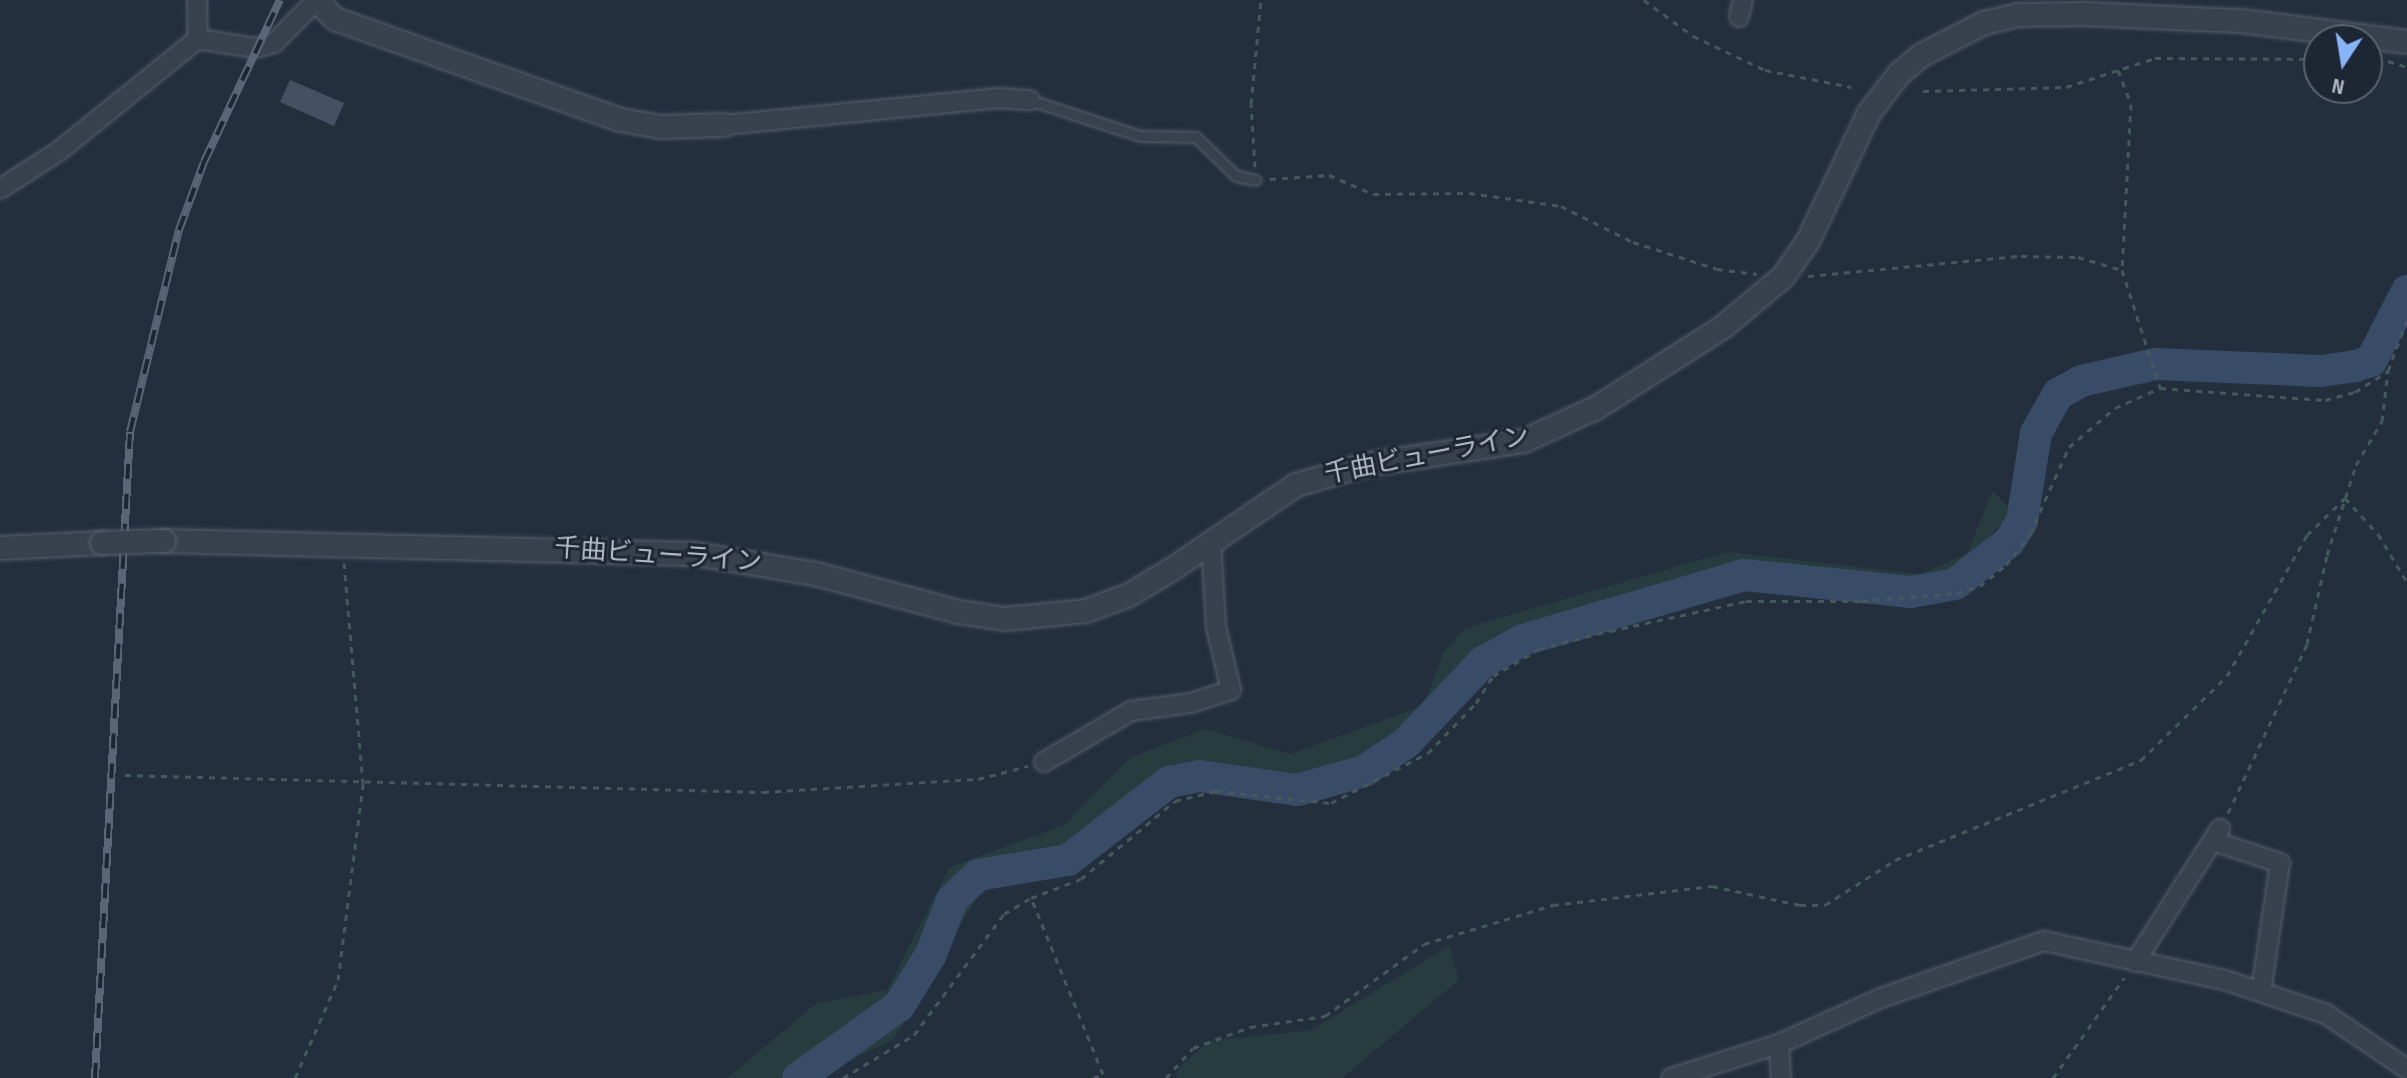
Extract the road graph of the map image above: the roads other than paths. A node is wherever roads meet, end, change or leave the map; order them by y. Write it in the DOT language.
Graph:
graph roads {
  1 [pos="197,0"];
  2 [pos="315,1"];
  3 [pos="198,39"];
  4 [pos="2407,42"];
  5 [pos="1030,100"];
  6 [pos="724,125"];
  7 [pos="1256,180"];
  8 [pos="0,189"];
  9 [pos="1211,540"];
  10 [pos="0,548"];
  11 [pos="1044,762"];
  12 [pos="2135,962"];
  13 [pos="2261,992"];
  14 [pos="1779,1044"];
  15 [pos="2407,1069"];
  16 [pos="1671,1078"];
  17 [pos="1781,1078"];
  1 -- 3 [label="street"];
  2 -- 3 [label="street"];
  2 -- 6 [label="street"];
  3 -- 8 [label="street"];
  4 -- 9 [label="street, 千曲ビューライン"];
  5 -- 6 [label="street"];
  5 -- 7 [label="lane"];
  9 -- 10 [label="street, 千曲ビューライン, bridge"];
  9 -- 11 [label="street"];
  12 -- 13 [label="street"];
  12 -- 13 [label="street"];
  12 -- 14 [label="street"];
  13 -- 15 [label="street"];
  14 -- 16 [label="street"];
  14 -- 17 [label="street"];
}
